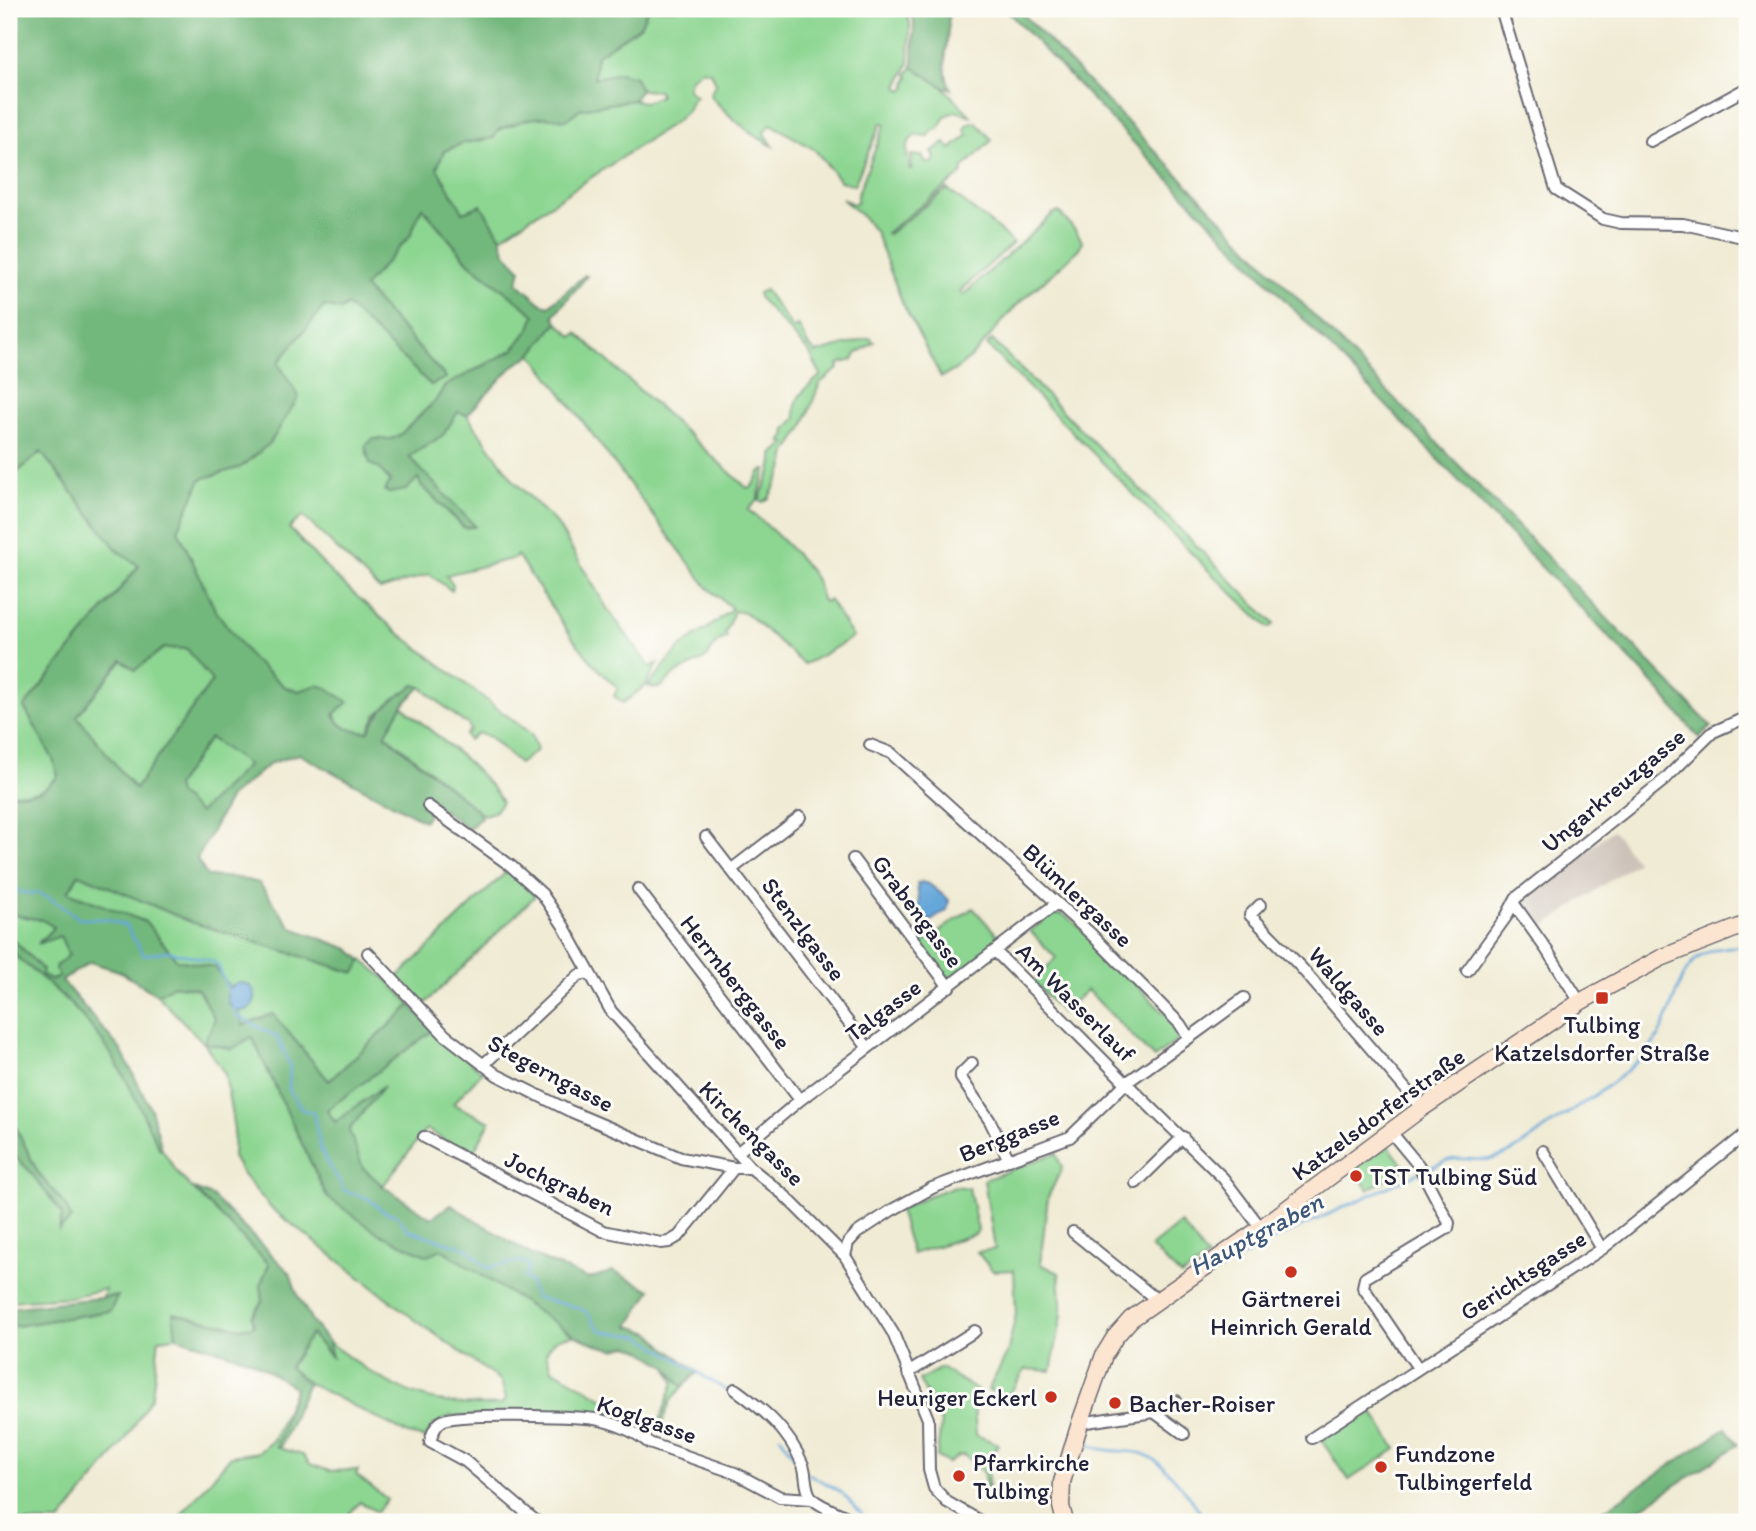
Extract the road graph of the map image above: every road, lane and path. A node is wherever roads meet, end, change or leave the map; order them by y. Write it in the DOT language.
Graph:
graph roads {
  1 [pos="1501,9"];
  2 [pos="1747,89"];
  3 [pos="1650,141"];
  4 [pos="1747,238"];
  5 [pos="1747,717"];
  6 [pos="870,745"];
  7 [pos="429,806"];
  8 [pos="800,817"];
  9 [pos="706,837"];
  10 [pos="853,859"];
  11 [pos="732,869"];
  12 [pos="638,889"];
  13 [pos="1057,904"];
  14 [pos="1514,904"];
  15 [pos="1260,905"];
  16 [pos="1747,924"];
  17 [pos="996,951"];
  18 [pos="368,953"];
  19 [pos="1467,971"];
  20 [pos="588,973"];
  21 [pos="949,987"];
  22 [pos="1244,998"];
  23 [pos="1580,1002"];
  24 [pos="1189,1038"];
  25 [pos="868,1048"];
  26 [pos="972,1063"];
  27 [pos="483,1065"];
  28 [pos="1126,1083"];
  29 [pos="800,1100"];
  30 [pos="1422,1108"];
  31 [pos="1390,1131"];
  32 [pos="1747,1133"];
  33 [pos="1182,1137"];
  34 [pos="424,1138"];
  35 [pos="1543,1151"];
  36 [pos="737,1153"];
  37 [pos="1009,1160"];
  38 [pos="734,1168"];
  39 [pos="751,1168"];
  40 [pos="1136,1183"];
  41 [pos="1261,1228"];
  42 [pos="1073,1232"];
  43 [pos="1602,1250"];
  44 [pos="845,1256"];
  45 [pos="1157,1300"];
  46 [pos="975,1331"];
  47 [pos="1418,1368"];
  48 [pos="908,1373"];
  49 [pos="735,1389"];
  50 [pos="1176,1401"];
  51 [pos="1154,1412"];
  52 [pos="1087,1422"];
  53 [pos="1184,1434"];
  54 [pos="1312,1438"];
  55 [pos="812,1499"];
  56 [pos="537,1522"];
  57 [pos="858,1522"];
  58 [pos="982,1522"];
  59 [pos="1065,1522"];
  1 -- 4 [label="street"];
  2 -- 3 [label="street"];
  5 -- 14 [label="street, Ungarkreuzgasse"];
  6 -- 13 [label="street, Blümlergasse"];
  7 -- 20 [label="street, Kirchengasse"];
  8 -- 11 [label="street"];
  9 -- 11 [label="street, Stenzlgasse"];
  10 -- 21 [label="street, Grabengasse"];
  11 -- 25 [label="street, Stenzlgasse"];
  12 -- 29 [label="street, Herrnberggasse"];
  13 -- 17 [label="street, Talgasse"];
  13 -- 24 [label="street, Blümlergasse"];
  14 -- 19 [label="street, Ungarkreuzgasse"];
  14 -- 23 [label="street"];
  15 -- 30 [label="street, Waldgasse"];
  16 -- 23 [label="street, Katzelsdorferstraße"];
  17 -- 21 [label="street, Talgasse"];
  17 -- 28 [label="street, Am Wasserlauf"];
  18 -- 27 [label="street, Stegerngasse"];
  20 -- 27 [label="street"];
  20 -- 36 [label="street, Kirchengasse"];
  21 -- 25 [label="street, Talgasse"];
  22 -- 24 [label="street"];
  23 -- 30 [label="street, Katzelsdorferstraße"];
  24 -- 28 [label="street"];
  25 -- 29 [label="street, Talgasse"];
  26 -- 37 [label="street"];
  27 -- 38 [label="street, Stegerngasse"];
  28 -- 33 [label="street"];
  28 -- 37 [label="street, Berggasse"];
  29 -- 36 [label="street, Talgasse"];
  30 -- 31 [label="street, Katzelsdorferstraße"];
  31 -- 41 [label="street, Katzelsdorferstraße"];
  31 -- 47 [label="street"];
  32 -- 43 [label="street, Gerichtsgasse"];
  33 -- 40 [label="street"];
  33 -- 41 [label="street"];
  34 -- 38 [label="street, Jochgraben"];
  35 -- 43 [label="street"];
  36 -- 39 [label="street, Kirchengasse"];
  37 -- 44 [label="street, Berggasse"];
  38 -- 39 [label="street, Stegerngasse"];
  39 -- 44 [label="street, Kirchengasse"];
  41 -- 45 [label="street, Katzelsdorferstraße"];
  42 -- 45 [label="street"];
  43 -- 47 [label="street, Gerichtsgasse"];
  44 -- 48 [label="street, Kirchengasse"];
  45 -- 52 [label="street, Katzelsdorferstraße"];
  46 -- 48 [label="street"];
  47 -- 54 [label="street, Gerichtsgasse"];
  48 -- 58 [label="street, Kirchengasse"];
  49 -- 55 [label="street"];
  50 -- 51 [label="street"];
  51 -- 52 [label="street"];
  51 -- 53 [label="street"];
  52 -- 59 [label="street, Katzelsdorferstraße"];
  55 -- 56 [label="street, Koglgasse"];
  55 -- 57 [label="street"];
}
